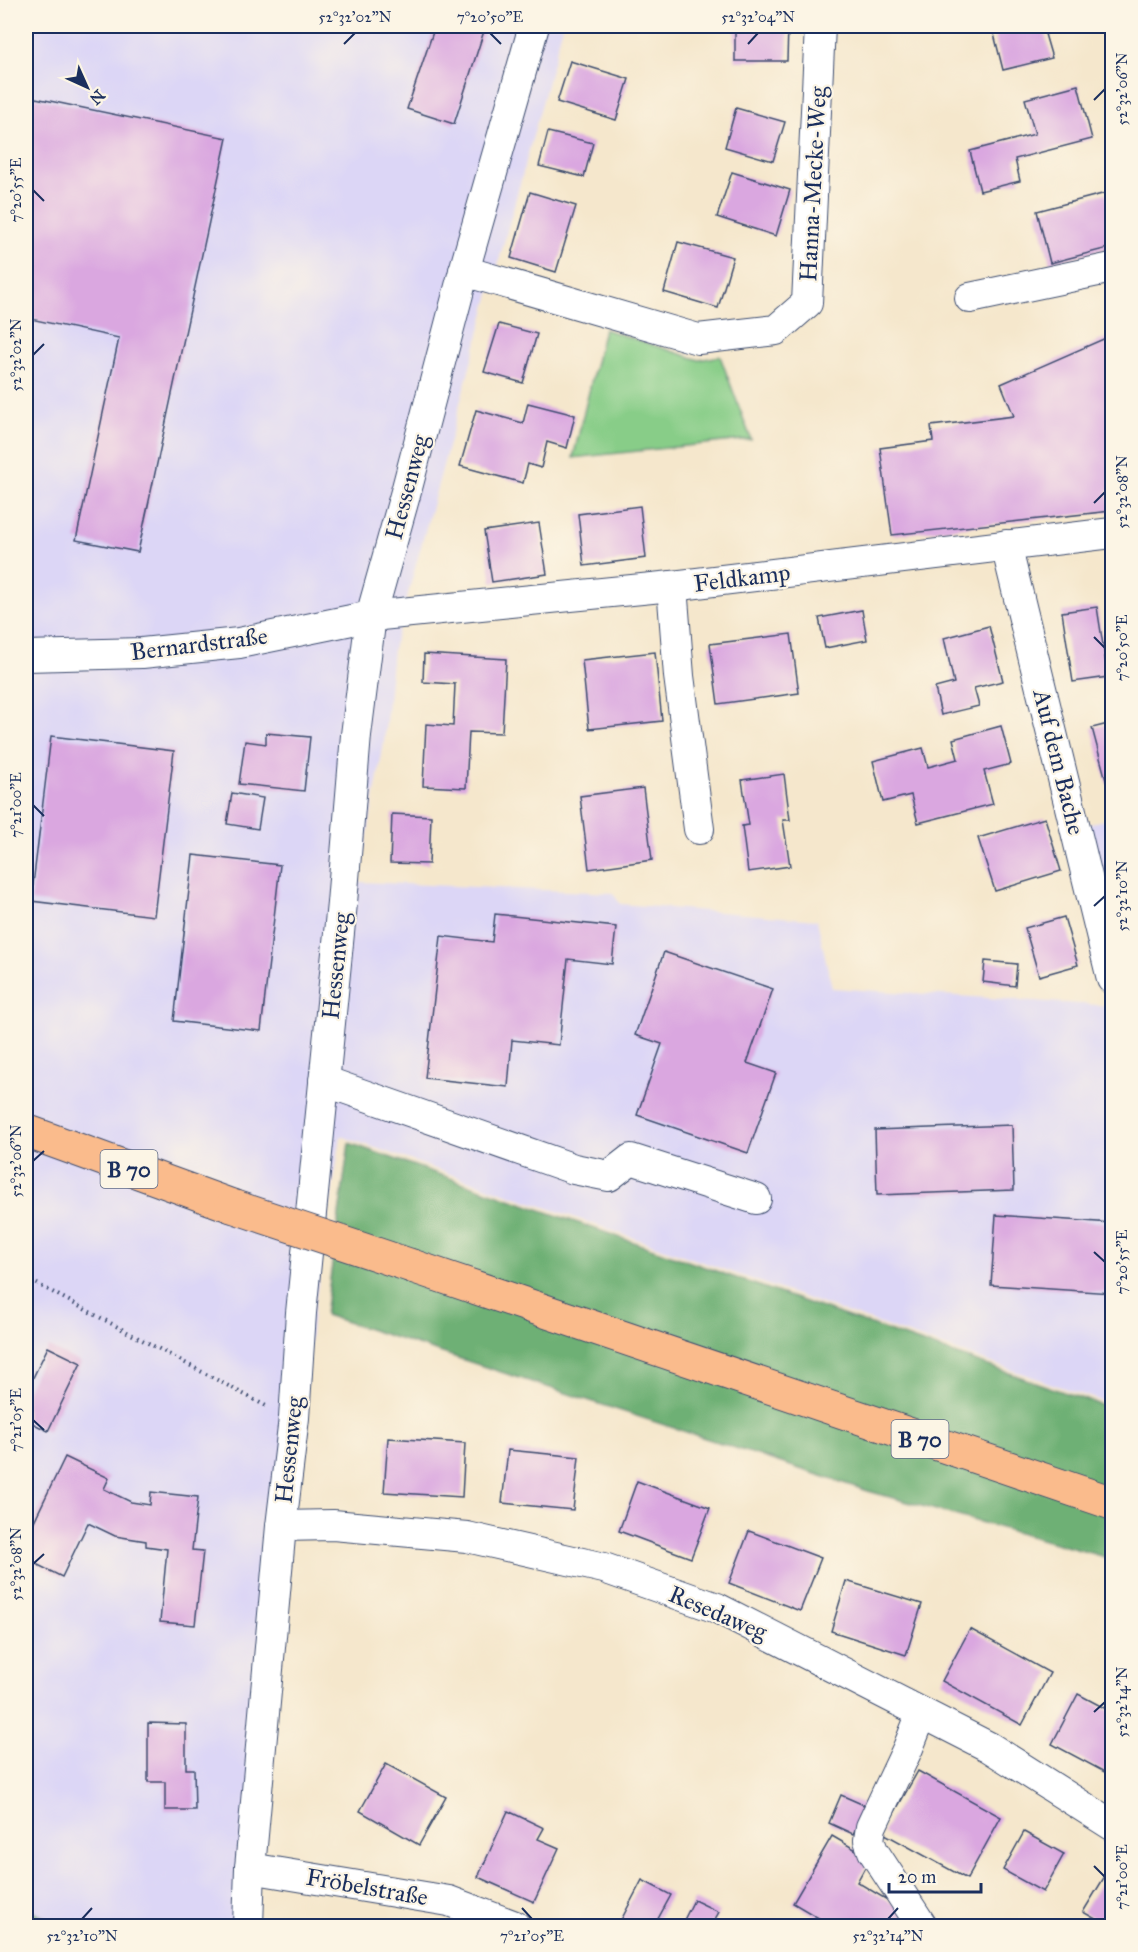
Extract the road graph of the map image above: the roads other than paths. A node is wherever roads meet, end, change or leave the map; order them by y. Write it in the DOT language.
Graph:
graph roads {
  1 [pos="534,26"];
  2 [pos="820,26"];
  3 [pos="1113,268"];
  4 [pos="464,271"];
  5 [pos="970,298"];
  6 [pos="1113,533"];
  7 [pos="1006,545"];
  8 [pos="672,586"];
  9 [pos="371,616"];
  10 [pos="26,656"];
  11 [pos="699,829"];
  12 [pos="1108,945"];
  13 [pos="1113,979"];
  14 [pos="324,1081"];
  15 [pos="26,1131"];
  16 [pos="756,1199"];
  17 [pos="1113,1503"];
  18 [pos="281,1526"];
  19 [pos="921,1713"];
  20 [pos="1113,1825"];
  21 [pos="250,1868"];
  22 [pos="248,1926"];
  23 [pos="515,1926"];
  24 [pos="922,1926"];
  1 -- 4 [label="street, Hessenweg"];
  2 -- 4 [label="street, Hanna-Mecke-Weg"];
  3 -- 5 [label="street"];
  4 -- 9 [label="street, Hessenweg"];
  6 -- 7 [label="street, Feldkamp"];
  7 -- 8 [label="street, Feldkamp"];
  7 -- 12 [label="street, Auf dem Bache"];
  8 -- 9 [label="street, Feldkamp"];
  8 -- 11 [label="street"];
  9 -- 10 [label="street, Bernardstraße"];
  9 -- 14 [label="street, Hessenweg"];
  12 -- 13 [label="street, Auf dem Bache"];
  14 -- 16 [label="street"];
  14 -- 18 [label="street, Hessenweg"];
  15 -- 17 [label="main road, B 70, bridge"];
  18 -- 19 [label="street, Resedaweg"];
  18 -- 21 [label="street, Hessenweg"];
  19 -- 20 [label="street, Resedaweg"];
  19 -- 24 [label="street"];
  21 -- 22 [label="street, Hessenweg"];
  21 -- 23 [label="street, Fröbelstraße"];
}
